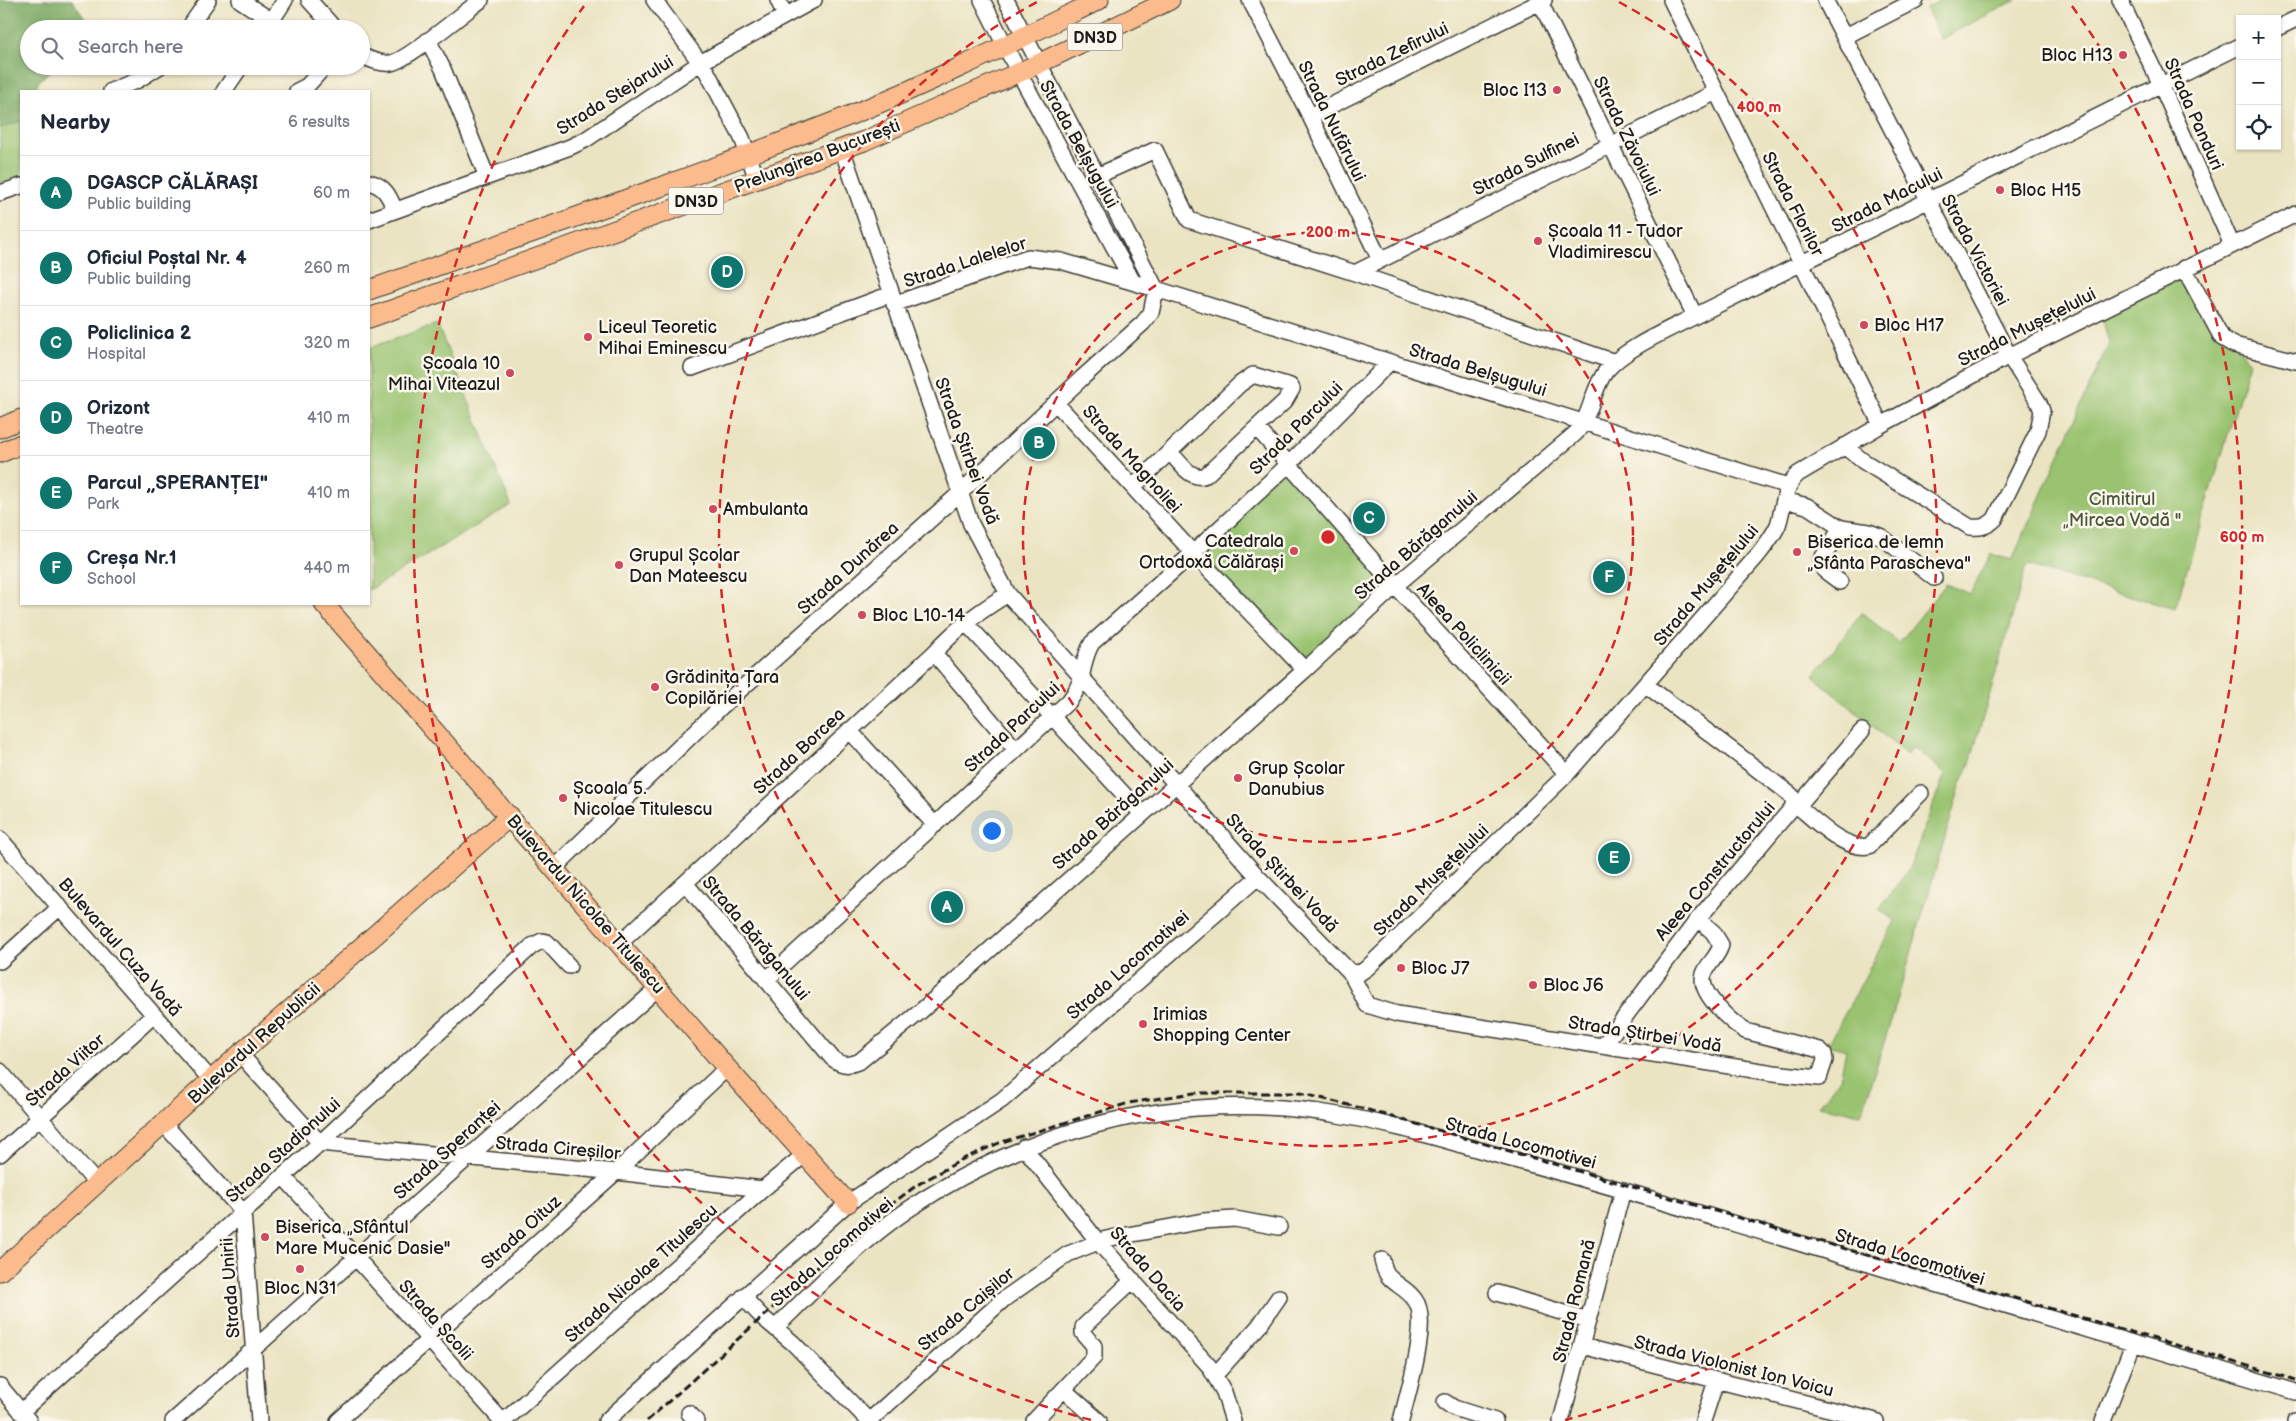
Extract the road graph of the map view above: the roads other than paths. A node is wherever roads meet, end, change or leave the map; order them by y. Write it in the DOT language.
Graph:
graph roads {
  1 [pos="208,0"];
  2 [pos="240,0"];
  3 [pos="285,0"];
  4 [pos="309,0"];
  5 [pos="481,0"];
  6 [pos="654,0"];
  7 [pos="778,0"];
  8 [pos="814,0"];
  9 [pos="982,0"];
  10 [pos="1006,0"];
  11 [pos="1099,0"];
  12 [pos="1170,0"];
  13 [pos="1250,0"];
  14 [pos="1671,0"];
  15 [pos="1825,0"];
  16 [pos="1916,0"];
  17 [pos="2120,0"];
  18 [pos="1541,1"];
  19 [pos="785,15"];
  20 [pos="2296,19"];
  21 [pos="194,20"];
  22 [pos="263,20"];
  23 [pos="272,20"];
  24 [pos="327,20"];
  25 [pos="2281,26"];
  26 [pos="1024,36"];
  27 [pos="1844,37"];
  28 [pos="428,40"];
  29 [pos="1004,45"];
  30 [pos="2236,48"];
  31 [pos="370,59"];
  32 [pos="700,63"];
  33 [pos="1038,64"];
  34 [pos="1019,73"];
  35 [pos="146,75"];
  36 [pos="235,75"];
  37 [pos="317,75"];
  38 [pos="2161,84"];
  39 [pos="113,90"];
  40 [pos="225,90"];
  41 [pos="299,90"];
  42 [pos="1716,92"];
  43 [pos="1310,116"];
  44 [pos="1610,144"];
  45 [pos="842,149"];
  46 [pos="749,154"];
  47 [pos="1097,176"];
  48 [pos="487,177"];
  49 [pos="758,179"];
  50 [pos="370,182"];
  51 [pos="20,186"];
  52 [pos="0,193"];
  53 [pos="1928,200"];
  54 [pos="394,210"];
  55 [pos="2296,214"];
  56 [pos="370,220"];
  57 [pos="2232,245"];
  58 [pos="1380,260"];
  59 [pos="1803,264"];
  60 [pos="2184,268"];
  61 [pos="1355,273"];
  62 [pos="1133,282"];
  63 [pos="1156,289"];
  64 [pos="370,290"];
  65 [pos="893,299"];
  66 [pos="1695,316"];
  67 [pos="370,318"];
  68 [pos="2009,356"];
  69 [pos="2296,360"];
  70 [pos="1389,362"];
  71 [pos="1615,362"];
  72 [pos="692,368"];
  73 [pos="1056,403"];
  74 [pos="20,419"];
  75 [pos="1585,422"];
  76 [pos="1881,425"];
  77 [pos="0,428"];
  78 [pos="1257,428"];
  79 [pos="20,444"];
  80 [pos="1844,446"];
  81 [pos="1170,452"];
  82 [pos="0,453"];
  83 [pos="1289,464"];
  84 [pos="1133,487"];
  85 [pos="960,493"];
  86 [pos="1786,493"];
  87 [pos="1840,528"];
  88 [pos="1193,553"];
  89 [pos="1934,578"];
  90 [pos="1840,582"];
  91 [pos="1395,586"];
  92 [pos="1008,594"];
  93 [pos="325,605"];
  94 [pos="965,622"];
  95 [pos="934,654"];
  96 [pos="1305,670"];
  97 [pos="1083,678"];
  98 [pos="1646,685"];
  99 [pos="1052,717"];
  100 [pos="849,730"];
  101 [pos="1862,731"];
  102 [pos="1016,750"];
  103 [pos="1567,774"];
  104 [pos="1176,784"];
  105 [pos="1921,793"];
  106 [pos="1796,805"];
  107 [pos="1142,814"];
  108 [pos="510,816"];
  109 [pos="935,824"];
  110 [pos="0,839"];
  111 [pos="554,868"];
  112 [pos="1258,877"];
  113 [pos="685,883"];
  114 [pos="60,907"];
  115 [pos="1698,919"];
  116 [pos="620,943"];
  117 [pos="0,961"];
  118 [pos="569,966"];
  119 [pos="1350,972"];
  120 [pos="766,980"];
  121 [pos="658,988"];
  122 [pos="154,1015"];
  123 [pos="1603,1046"];
  124 [pos="240,1054"];
  125 [pos="727,1068"];
  126 [pos="0,1071"];
  127 [pos="211,1080"];
  128 [pos="40,1118"];
  129 [pos="163,1123"];
  130 [pos="320,1143"];
  131 [pos="1024,1147"];
  132 [pos="0,1154"];
  133 [pos="804,1155"];
  134 [pos="466,1158"];
  135 [pos="616,1172"];
  136 [pos="283,1176"];
  137 [pos="97,1184"];
  138 [pos="763,1190"];
  139 [pos="1623,1190"];
  140 [pos="848,1203"];
  141 [pos="243,1212"];
  142 [pos="1280,1227"];
  143 [pos="1099,1243"];
  144 [pos="356,1257"];
  145 [pos="1382,1260"];
  146 [pos="0,1271"];
  147 [pos="1133,1280"];
  148 [pos="1497,1293"];
  149 [pos="743,1297"];
  150 [pos="1280,1297"];
  151 [pos="1588,1320"];
  152 [pos="775,1328"];
  153 [pos="429,1340"];
  154 [pos="2133,1344"];
  155 [pos="1582,1346"];
  156 [pos="254,1350"];
  157 [pos="1215,1375"];
  158 [pos="1716,1381"];
  159 [pos="0,1386"];
  160 [pos="1064,1390"];
  161 [pos="2296,1392"];
  162 [pos="1445,1402"];
  163 [pos="25,1416"];
  164 [pos="173,1421"];
  165 [pos="259,1421"];
  166 [pos="338,1421"];
  167 [pos="503,1421"];
  168 [pos="606,1421"];
  169 [pos="869,1421"];
  170 [pos="1034,1421"];
  171 [pos="1099,1421"];
  172 [pos="1233,1421"];
  173 [pos="1401,1421"];
  174 [pos="1495,1421"];
  175 [pos="1561,1421"];
  176 [pos="1703,1421"];
  177 [pos="1876,1421"];
  178 [pos="2103,1421"];
  1 -- 21 [label="street"];
  2 -- 22 [label="street"];
  3 -- 23 [label="street"];
  4 -- 24 [label="street"];
  5 -- 28 [label="street"];
  6 -- 32 [label="street"];
  7 -- 19 [label="street"];
  8 -- 19 [label="street, Strada Stejarului"];
  9 -- 29 [label="street, Strada Belșugului"];
  10 -- 26 [label="street, Strada Belșugului"];
  11 -- 26 [label="main road, Prelungirea București / DN3D"];
  12 -- 33 [label="main road, Prelungirea București / DN3D"];
  13 -- 43 [label="street, Strada Nufărului"];
  14 -- 42 [label="street, Strada Florilor"];
  15 -- 27 [label="street, Strada Victoriei"];
  16 -- 27 [label="street"];
  17 -- 38 [label="street, Strada Panduri"];
  18 -- 43 [label="street, Strada Zefirului"];
  18 -- 44 [label="street, Strada Zăvoiului"];
  19 -- 32 [label="street, Strada Stejarului"];
  20 -- 25 [label="street"];
  26 -- 29 [label="main road, Prelungirea București / DN3D"];
  26 -- 33 [label="street, Strada Belșugului"];
  27 -- 53 [label="street, Strada Victoriei"];
  28 -- 31 [label="street"];
  28 -- 48 [label="street"];
  29 -- 34 [label="street, Strada Belșugului"];
  29 -- 46 [label="main road, Prelungirea București / DN3D"];
  30 -- 38 [label="street, Strada Macului"];
  32 -- 46 [label="street"];
  32 -- 48 [label="street, Strada Stejarului"];
  33 -- 34 [label="main road, Prelungirea București / DN3D"];
  33 -- 47 [label="street, Strada Belșugului"];
  34 -- 45 [label="main road, Prelungirea București / DN3D"];
  34 -- 62 [label="street, Strada Belșugului"];
  35 -- 39 [label="street"];
  36 -- 40 [label="street"];
  37 -- 41 [label="street"];
  38 -- 53 [label="street, Strada Macului"];
  38 -- 57 [label="street, Strada Panduri"];
  42 -- 44 [label="street, Strada Sulfinei"];
  42 -- 59 [label="street, Strada Florilor"];
  43 -- 58 [label="street, Strada Nufărului"];
  44 -- 58 [label="street, Strada Sulfinei"];
  44 -- 66 [label="street, Strada Zăvoiului"];
  45 -- 49 [label="main road, Prelungirea București / DN3D"];
  45 -- 65 [label="street, Strada Știrbei Vodă"];
  46 -- 49 [label="street"];
  46 -- 64 [label="main road, Prelungirea București / DN3D"];
  47 -- 61 [label="street"];
  47 -- 63 [label="street, Strada Belșugului"];
  48 -- 54 [label="street, Strada Stejarului"];
  49 -- 67 [label="main road, Prelungirea București / DN3D"];
  50 -- 54 [label="street"];
  51 -- 52 [label="street"];
  53 -- 59 [label="street, Strada Macului"];
  53 -- 68 [label="street, Strada Victoriei"];
  54 -- 56 [label="street, Strada Stejarului"];
  55 -- 57 [label="street, Strada Mușețelului"];
  57 -- 60 [label="street, Strada Mușețelului"];
  58 -- 61 [label="street, Strada Sulfinei"];
  59 -- 66 [label="street, Strada Macului"];
  59 -- 76 [label="street, Strada Florilor"];
  60 -- 68 [label="street, Strada Mușețelului"];
  60 -- 69 [label="street"];
  61 -- 71 [label="street"];
  62 -- 63 [label="street, Strada Belșugului"];
  62 -- 65 [label="street, Strada Lalelelor"];
  63 -- 70 [label="street, Strada Belșugului"];
  63 -- 73 [label="street, Strada Dunărea"];
  65 -- 72 [label="street, Strada Lalelelor"];
  65 -- 85 [label="street, Strada Știrbei Vodă"];
  66 -- 71 [label="street, Strada Macului"];
  68 -- 76 [label="street, Strada Mușețelului"];
  68 -- 80 [label="street, Strada Victoriei"];
  70 -- 75 [label="street, Strada Belșugului"];
  70 -- 83 [label="street, Strada Parcului"];
  71 -- 75 [label="street, Strada Macului"];
  73 -- 84 [label="street, Strada Magnoliei"];
  73 -- 85 [label="street, Strada Dunărea"];
  74 -- 77 [label="main road"];
  75 -- 86 [label="street, Strada Belșugului"];
  75 -- 91 [label="street, Strada Bărăganului"];
  76 -- 80 [label="street, Strada Mușețelului"];
  78 -- 81 [label="street"];
  78 -- 81 [label="street"];
  78 -- 83 [label="street, Aleea Policlinicii"];
  79 -- 82 [label="main road"];
  80 -- 86 [label="street, Strada Mușețelului"];
  81 -- 84 [label="street"];
  83 -- 88 [label="street, Strada Parcului"];
  83 -- 91 [label="street, Aleea Policlinicii"];
  84 -- 88 [label="street, Strada Magnoliei"];
  85 -- 92 [label="street, Strada Știrbei Vodă"];
  85 -- 111 [label="street, Strada Dunărea"];
  86 -- 87 [label="street, Strada Belșugului"];
  86 -- 98 [label="street, Strada Mușețelului"];
  87 -- 89 [label="street"];
  87 -- 90 [label="street"];
  88 -- 96 [label="street, Strada Magnoliei"];
  88 -- 97 [label="street, Strada Parcului"];
  91 -- 96 [label="street, Strada Bărăganului"];
  91 -- 103 [label="street, Aleea Policlinicii"];
  92 -- 94 [label="street, Strada Borcea"];
  92 -- 97 [label="street, Strada Știrbei Vodă"];
  93 -- 108 [label="main road, Bulevardul Nicolae Titulescu"];
  94 -- 95 [label="street, Strada Borcea"];
  94 -- 99 [label="street"];
  95 -- 100 [label="street, Strada Borcea"];
  95 -- 102 [label="street"];
  96 -- 104 [label="street, Strada Bărăganului"];
  97 -- 99 [label="street, Strada Parcului"];
  97 -- 104 [label="street, Strada Știrbei Vodă"];
  98 -- 103 [label="street, Strada Mușețelului"];
  98 -- 106 [label="street"];
  99 -- 102 [label="street, Strada Parcului"];
  99 -- 107 [label="street"];
  100 -- 109 [label="street"];
  100 -- 113 [label="street, Strada Borcea"];
  101 -- 106 [label="street"];
  102 -- 109 [label="street, Strada Parcului"];
  103 -- 119 [label="street, Strada Mușețelului"];
  104 -- 107 [label="street, Strada Bărăganului"];
  104 -- 112 [label="street, Strada Știrbei Vodă"];
  105 -- 106 [label="street, Aleea Constructorului"];
  106 -- 115 [label="street, Aleea Constructorului"];
  107 -- 120 [label="street, Strada Bărăganului"];
  108 -- 111 [label="main road, Bulevardul Nicolae Titulescu"];
  108 -- 124 [label="main road, Bulevardul Republicii"];
  109 -- 120 [label="street, Strada Parcului"];
  110 -- 114 [label="street, Bulevardul Cuza Vodă"];
  111 -- 116 [label="main road, Bulevardul Nicolae Titulescu"];
  112 -- 119 [label="street, Strada Știrbei Vodă"];
  112 -- 140 [label="street, Strada Locomotivei"];
  113 -- 116 [label="street, Strada Borcea"];
  113 -- 120 [label="street, Strada Bărăganului"];
  114 -- 117 [label="street"];
  114 -- 122 [label="street, Bulevardul Cuza Vodă"];
  115 -- 123 [label="street, Aleea Constructorului"];
  115 -- 123 [label="street, Strada Știrbei Vodă"];
  116 -- 121 [label="main road, Bulevardul Nicolae Titulescu"];
  118 -- 130 [label="street, Strada Stadionului"];
  119 -- 123 [label="street, Strada Știrbei Vodă"];
  121 -- 125 [label="main road, Bulevardul Nicolae Titulescu"];
  121 -- 134 [label="street, Strada Speranței"];
  122 -- 127 [label="street, Bulevardul Cuza Vodă"];
  122 -- 128 [label="street, Strada Viitor"];
  124 -- 127 [label="main road, Bulevardul Republicii"];
  124 -- 130 [label="street"];
  125 -- 133 [label="main road, Bulevardul Nicolae Titulescu"];
  125 -- 135 [label="street, Strada Oituz"];
  126 -- 128 [label="street"];
  127 -- 129 [label="main road, Bulevardul Republicii"];
  128 -- 132 [label="street, Strada Viitor"];
  128 -- 137 [label="street"];
  129 -- 137 [label="main road, Bulevardul Republicii"];
  129 -- 141 [label="street, Strada Unirii"];
  130 -- 134 [label="street, Strada Cireșilor"];
  130 -- 136 [label="street, Strada Stadionului"];
  131 -- 139 [label="street, Strada Locomotivei"];
  131 -- 143 [label="street, Strada Dacia"];
  131 -- 152 [label="street, Strada Locomotivei"];
  133 -- 138 [label="street, Strada Nicolae Titulescu"];
  133 -- 140 [label="main road, Bulevardul Nicolae Titulescu"];
  134 -- 135 [label="street, Strada Cireșilor"];
  134 -- 144 [label="street, Strada Speranței"];
  135 -- 138 [label="street, Strada Cireșilor"];
  135 -- 153 [label="street, Strada Oituz"];
  136 -- 141 [label="street, Strada Stadionului"];
  136 -- 144 [label="street, Strada Școlii"];
  137 -- 146 [label="main road, Bulevardul Republicii"];
  138 -- 167 [label="street, Strada Nicolae Titulescu"];
  139 -- 151 [label="street, Strada Romană"];
  139 -- 154 [label="street, Strada Locomotivei"];
  140 -- 149 [label="street, Strada Locomotivei"];
  141 -- 156 [label="street, Strada Unirii"];
  141 -- 163 [label="street, Strada Stadionului"];
  142 -- 143 [label="street, Strada Caișilor"];
  143 -- 147 [label="street, Strada Dacia"];
  143 -- 169 [label="street, Strada Caișilor"];
  144 -- 153 [label="street, Strada Școlii"];
  144 -- 156 [label="street, Strada Speranței"];
  145 -- 173 [label="street"];
  147 -- 157 [label="street, Strada Dacia"];
  147 -- 160 [label="street"];
  148 -- 151 [label="street"];
  149 -- 152 [label="street"];
  149 -- 168 [label="street, Strada Locomotivei"];
  150 -- 157 [label="street"];
  151 -- 155 [label="street, Strada Romană"];
  152 -- 169 [label="street"];
  153 -- 166 [label="street, Strada Oituz"];
  153 -- 167 [label="street, Strada Școlii"];
  154 -- 161 [label="street, Strada Locomotivei"];
  154 -- 178 [label="street"];
  155 -- 158 [label="street, Strada Violonist Ion Voicu"];
  155 -- 175 [label="street, Strada Romană"];
  156 -- 164 [label="street, Strada Speranței"];
  156 -- 165 [label="street, Strada Unirii"];
  157 -- 172 [label="street, Strada Dacia"];
  158 -- 176 [label="street"];
  158 -- 177 [label="street, Strada Violonist Ion Voicu"];
  159 -- 163 [label="street"];
  160 -- 170 [label="street"];
  160 -- 171 [label="street"];
  162 -- 174 [label="street"];
}
